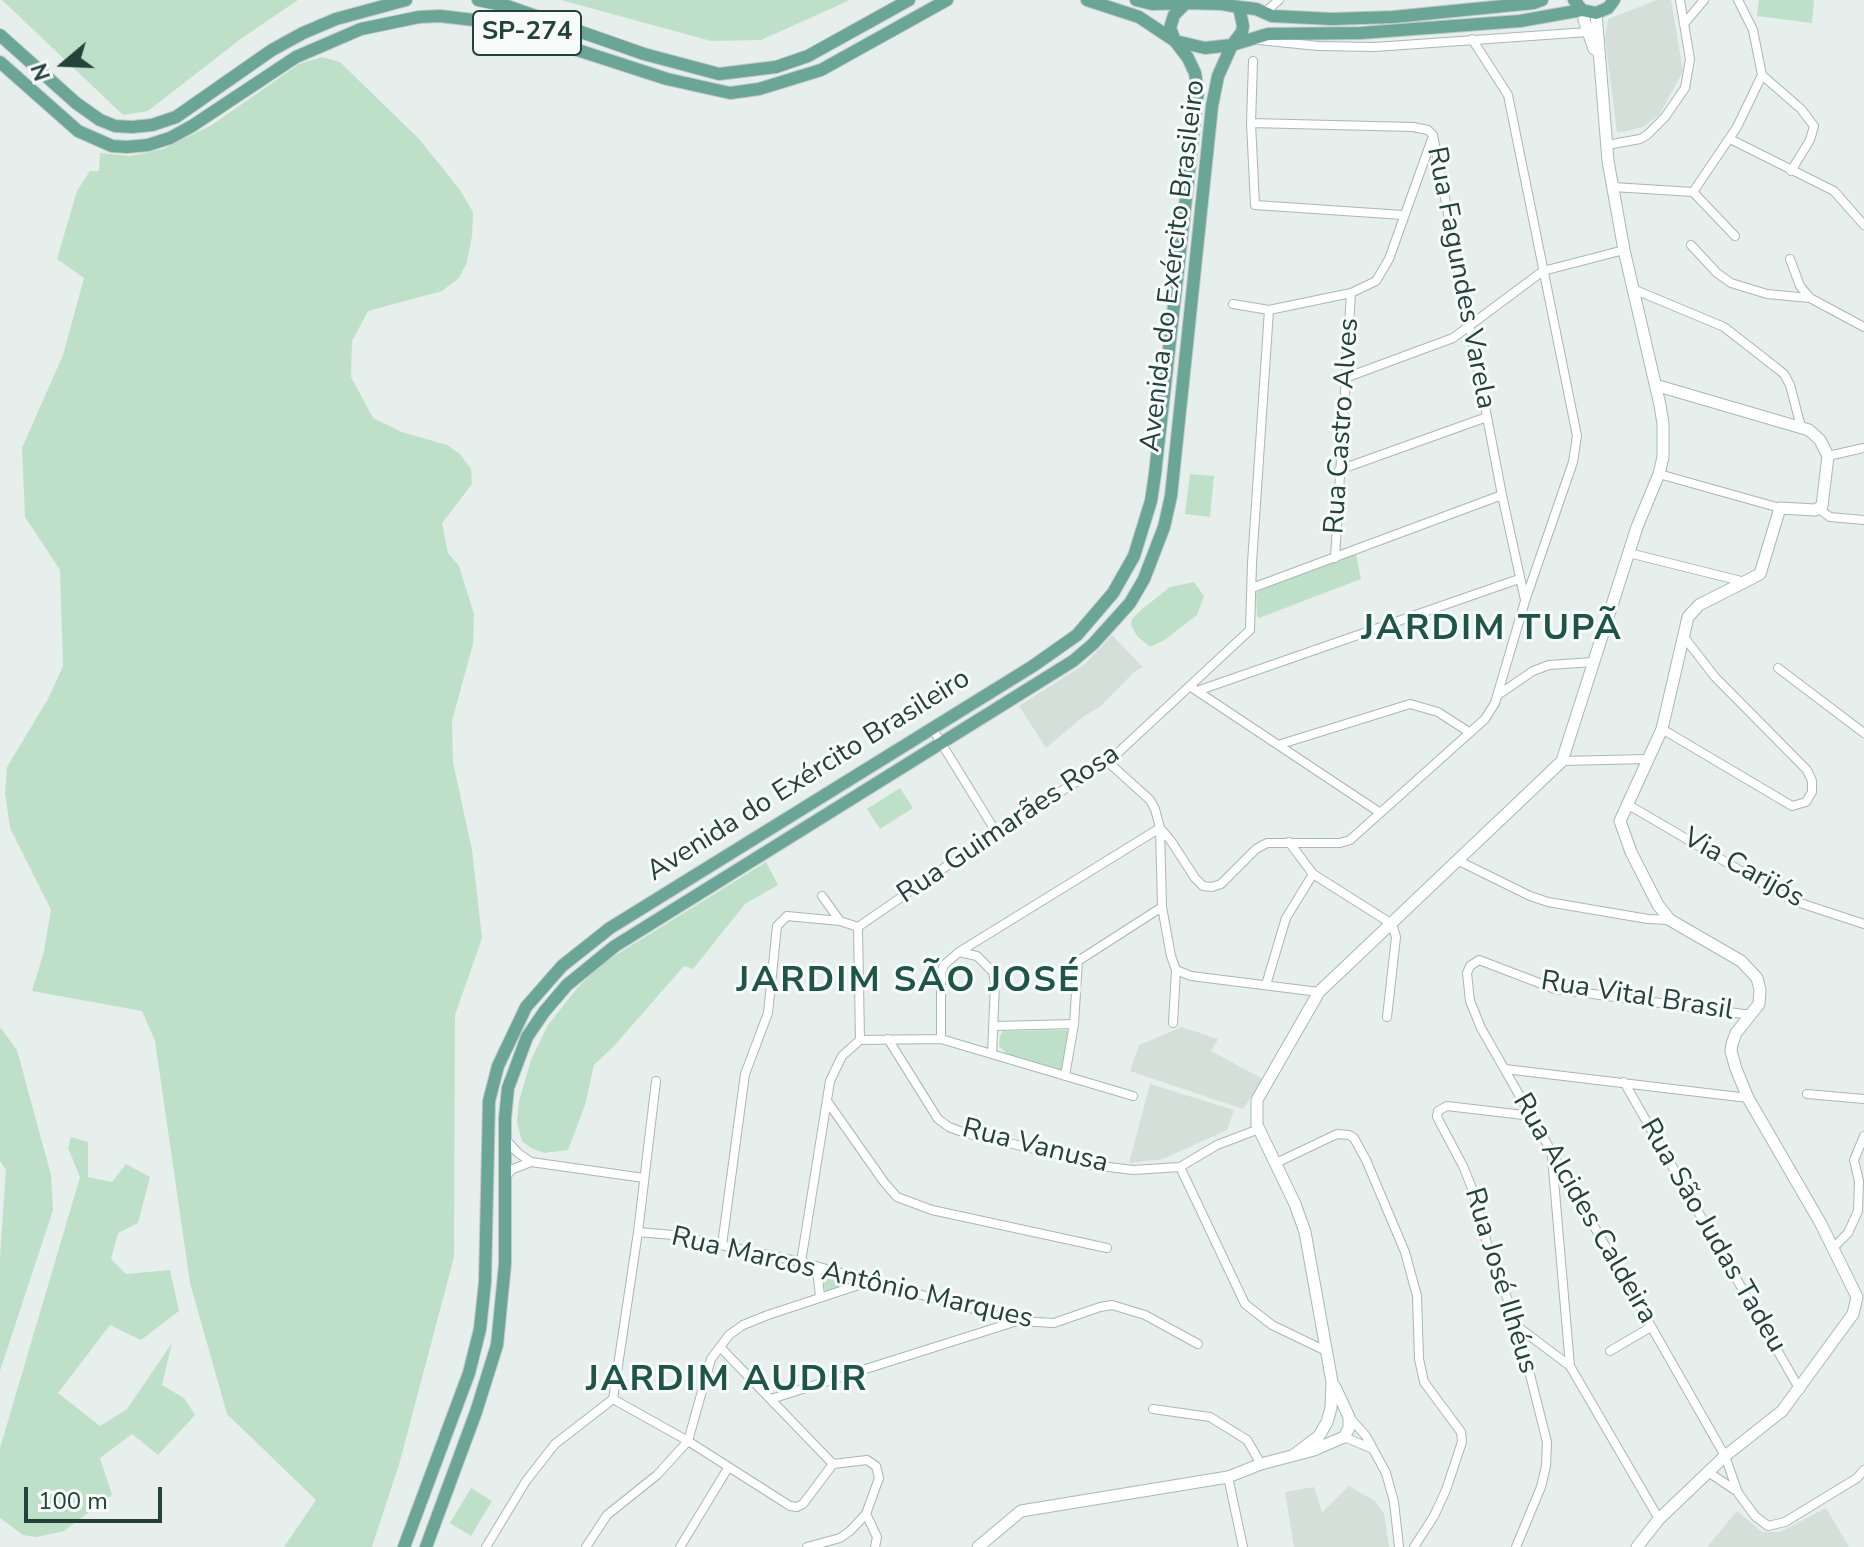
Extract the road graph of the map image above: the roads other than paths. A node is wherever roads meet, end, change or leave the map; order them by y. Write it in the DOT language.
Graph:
graph roads {
  1 [pos="406,0"];
  2 [pos="478,0"];
  3 [pos="947,0"];
  4 [pos="1087,0"];
  5 [pos="1136,0"];
  6 [pos="1279,0"];
  7 [pos="1542,0"];
  8 [pos="1614,0"];
  9 [pos="1680,0"];
  10 [pos="1704,0"];
  11 [pos="1738,0"];
  12 [pos="904,1"];
  13 [pos="1207,1"];
  14 [pos="1186,3"];
  15 [pos="1248,7"];
  16 [pos="1584,8"];
  17 [pos="1684,24"];
  18 [pos="1588,32"];
  19 [pos="0,35"];
  20 [pos="1472,39"];
  21 [pos="1250,40"];
  22 [pos="1175,41"];
  23 [pos="1232,45"];
  24 [pos="1598,60"];
  25 [pos="1253,61"];
  26 [pos="0,62"];
  27 [pos="1762,75"];
  28 [pos="1251,123"];
  29 [pos="1433,135"];
  30 [pos="1730,139"];
  31 [pos="1607,145"];
  32 [pos="1791,171"];
  33 [pos="1613,187"];
  34 [pos="1693,192"];
  35 [pos="1403,215"];
  36 [pos="1864,225"];
  37 [pos="1735,236"];
  38 [pos="1691,245"];
  39 [pos="1624,250"];
  40 [pos="1790,259"];
  41 [pos="1543,271"];
  42 [pos="1633,289"];
  43 [pos="1351,293"];
  44 [pos="1810,298"];
  45 [pos="1233,304"];
  46 [pos="1269,310"];
  47 [pos="1469,326"];
  48 [pos="1864,327"];
  49 [pos="1345,378"];
  50 [pos="1655,385"];
  51 [pos="1487,417"];
  52 [pos="1801,427"];
  53 [pos="1864,448"];
  54 [pos="1828,456"];
  55 [pos="1339,470"];
  56 [pos="1659,474"];
  57 [pos="1502,495"];
  58 [pos="1780,508"];
  59 [pos="1819,509"];
  60 [pos="1864,520"];
  61 [pos="1629,553"];
  62 [pos="1335,558"];
  63 [pos="1519,579"];
  64 [pos="1746,583"];
  65 [pos="1252,588"];
  66 [pos="1525,601"];
  67 [pos="1684,637"];
  68 [pos="1593,662"];
  69 [pos="1778,668"];
  70 [pos="1193,689"];
  71 [pos="1498,695"];
  72 [pos="932,728"];
  73 [pos="1662,729"];
  74 [pos="1469,732"];
  75 [pos="1864,733"];
  76 [pos="941,745"];
  77 [pos="1278,745"];
  78 [pos="1648,759"];
  79 [pos="1562,761"];
  80 [pos="1108,762"];
  81 [pos="1627,804"];
  82 [pos="1379,812"];
  83 [pos="1160,828"];
  84 [pos="996,832"];
  85 [pos="1289,842"];
  86 [pos="1459,861"];
  87 [pos="1313,874"];
  88 [pos="822,896"];
  89 [pos="1162,907"];
  90 [pos="1670,920"];
  91 [pos="840,921"];
  92 [pos="1392,924"];
  93 [pos="1864,924"];
  94 [pos="858,927"];
  95 [pos="959,952"];
  96 [pos="1479,960"];
  97 [pos="1176,970"];
  98 [pos="1266,985"];
  99 [pos="1319,992"];
  100 [pos="1751,1015"];
  101 [pos="1387,1017"];
  102 [pos="1173,1023"];
  103 [pos="1074,1024"];
  104 [pos="995,1026"];
  105 [pos="888,1039"];
  106 [pos="941,1039"];
  107 [pos="860,1040"];
  108 [pos="992,1054"];
  109 [pos="1505,1069"];
  110 [pos="1065,1076"];
  111 [pos="656,1081"];
  112 [pos="1624,1082"];
  113 [pos="1807,1094"];
  114 [pos="1133,1096"];
  115 [pos="1748,1098"];
  116 [pos="1864,1099"];
  117 [pos="489,1101"];
  118 [pos="827,1101"];
  119 [pos="1532,1116"];
  120 [pos="505,1118"];
  121 [pos="1259,1129"];
  122 [pos="1864,1136"];
  123 [pos="506,1140"];
  124 [pos="1552,1152"];
  125 [pos="531,1162"];
  126 [pos="1276,1163"];
  127 [pos="1180,1167"];
  128 [pos="507,1175"];
  129 [pos="644,1178"];
  130 [pos="1576,1195"];
  131 [pos="1556,1202"];
  132 [pos="638,1232"];
  133 [pos="722,1245"];
  134 [pos="1834,1247"];
  135 [pos="1107,1248"];
  136 [pos="801,1262"];
  137 [pos="817,1268"];
  138 [pos="868,1282"];
  139 [pos="820,1297"];
  140 [pos="1017,1321"];
  141 [pos="1518,1327"];
  142 [pos="1651,1327"];
  143 [pos="1198,1344"];
  144 [pos="720,1347"];
  145 [pos="1326,1351"];
  146 [pos="1610,1351"];
  147 [pos="1570,1366"];
  148 [pos="1332,1382"];
  149 [pos="1800,1390"];
  150 [pos="613,1399"];
  151 [pos="771,1399"];
  152 [pos="1153,1409"];
  153 [pos="1349,1417"];
  154 [pos="1328,1419"];
  155 [pos="1344,1437"];
  156 [pos="688,1441"];
  157 [pos="1374,1449"];
  158 [pos="1294,1455"];
  159 [pos="1725,1456"];
  160 [pos="833,1464"];
  161 [pos="1261,1464"];
  162 [pos="728,1468"];
  163 [pos="1708,1472"];
  164 [pos="1862,1474"];
  165 [pos="1228,1477"];
  166 [pos="1738,1493"];
  167 [pos="866,1514"];
  168 [pos="1659,1519"];
  169 [pos="404,1547"];
  170 [pos="426,1547"];
  171 [pos="486,1547"];
  172 [pos="586,1547"];
  173 [pos="680,1547"];
  174 [pos="807,1547"];
  175 [pos="875,1547"];
  176 [pos="978,1547"];
  177 [pos="1243,1547"];
  178 [pos="1399,1547"];
  179 [pos="1414,1547"];
  180 [pos="1516,1547"];
  181 [pos="1637,1547"];
  1 -- 19 [label="main road"];
  2 -- 12 [label="main road, SP-274"];
  3 -- 26 [label="main road, SP-274"];
  4 -- 22 [label="main road"];
  5 -- 14 [label="main road"];
  6 -- 15 [label="street"];
  7 -- 15 [label="main road"];
  8 -- 16 [label="main road"];
  9 -- 17 [label="street"];
  10 -- 17 [label="street"];
  11 -- 27 [label="street"];
  13 -- 14 [label="main road"];
  13 -- 15 [label="main road"];
  14 -- 22 [label="main road"];
  15 -- 23 [label="main road, Avenida do Exército Brasileiro"];
  16 -- 18 [label="main road"];
  16 -- 21 [label="main road"];
  16 -- 24 [label="main road"];
  17 -- 31 [label="street"];
  18 -- 20 [label="street"];
  18 -- 24 [label="main road"];
  20 -- 21 [label="street"];
  20 -- 41 [label="street"];
  21 -- 23 [label="main road"];
  22 -- 23 [label="main road"];
  22 -- 72 [label="main road, Avenida do Exército Brasileiro"];
  23 -- 76 [label="main road, Avenida do Exército Brasileiro"];
  24 -- 31 [label="main road"];
  25 -- 28 [label="street"];
  27 -- 30 [label="street"];
  27 -- 32 [label="street"];
  28 -- 29 [label="street, Rua Fagundes Varela"];
  28 -- 35 [label="street"];
  29 -- 35 [label="street"];
  29 -- 47 [label="street, Rua Fagundes Varela"];
  30 -- 32 [label="street"];
  30 -- 34 [label="street"];
  31 -- 33 [label="main road"];
  32 -- 36 [label="street"];
  33 -- 34 [label="street"];
  33 -- 39 [label="main road"];
  34 -- 37 [label="street"];
  35 -- 43 [label="street"];
  38 -- 44 [label="street"];
  39 -- 41 [label="street"];
  39 -- 42 [label="main road"];
  40 -- 44 [label="street"];
  41 -- 47 [label="street"];
  41 -- 66 [label="street"];
  42 -- 50 [label="main road"];
  42 -- 52 [label="street"];
  43 -- 46 [label="street"];
  43 -- 49 [label="street, Rua Castro Alves"];
  44 -- 48 [label="street"];
  45 -- 46 [label="street"];
  46 -- 65 [label="street, Rua Guimarães Rosa"];
  47 -- 49 [label="street"];
  47 -- 51 [label="street, Rua Fagundes Varela"];
  49 -- 55 [label="street, Rua Castro Alves"];
  50 -- 52 [label="main road"];
  50 -- 56 [label="main road"];
  51 -- 55 [label="street"];
  51 -- 57 [label="street, Rua Fagundes Varela"];
  52 -- 54 [label="main road"];
  53 -- 54 [label="street"];
  54 -- 59 [label="main road"];
  55 -- 62 [label="street, Rua Castro Alves"];
  56 -- 58 [label="street"];
  56 -- 61 [label="main road"];
  57 -- 62 [label="street"];
  57 -- 63 [label="street, Rua Fagundes Varela"];
  58 -- 59 [label="main road"];
  58 -- 64 [label="main road"];
  59 -- 60 [label="street"];
  61 -- 64 [label="street"];
  61 -- 68 [label="main road"];
  62 -- 65 [label="street"];
  63 -- 66 [label="street, Rua Fagundes Varela"];
  63 -- 70 [label="street"];
  64 -- 67 [label="main road"];
  65 -- 70 [label="street, Rua Guimarães Rosa"];
  66 -- 71 [label="street"];
  67 -- 73 [label="main road"];
  67 -- 73 [label="street"];
  68 -- 71 [label="street"];
  68 -- 79 [label="main road"];
  69 -- 75 [label="street"];
  70 -- 77 [label="street"];
  70 -- 80 [label="street, Rua Guimarães Rosa"];
  71 -- 74 [label="street"];
  72 -- 76 [label="street"];
  72 -- 117 [label="main road, Avenida do Exército Brasileiro"];
  73 -- 78 [label="main road"];
  74 -- 77 [label="street"];
  74 -- 82 [label="street"];
  76 -- 84 [label="street"];
  76 -- 120 [label="main road, Avenida do Exército Brasileiro"];
  77 -- 82 [label="street"];
  78 -- 79 [label="street"];
  78 -- 81 [label="main road"];
  79 -- 86 [label="main road"];
  80 -- 83 [label="street"];
  80 -- 84 [label="street, Rua Guimarães Rosa"];
  81 -- 90 [label="main road"];
  81 -- 93 [label="street, Via Carijós"];
  82 -- 85 [label="street"];
  83 -- 85 [label="street"];
  83 -- 89 [label="street"];
  83 -- 95 [label="street"];
  84 -- 94 [label="street, Rua Guimarães Rosa"];
  85 -- 87 [label="street"];
  86 -- 90 [label="street"];
  86 -- 92 [label="main road"];
  87 -- 92 [label="street"];
  87 -- 98 [label="street"];
  88 -- 91 [label="street"];
  89 -- 97 [label="street"];
  89 -- 103 [label="street"];
  90 -- 100 [label="main road"];
  91 -- 94 [label="street"];
  91 -- 133 [label="street"];
  92 -- 99 [label="main road"];
  92 -- 101 [label="street"];
  94 -- 107 [label="street"];
  95 -- 104 [label="street"];
  95 -- 106 [label="street"];
  96 -- 100 [label="street, Rua Vital Brasil"];
  96 -- 109 [label="street, Rua Alcides Caldeira"];
  97 -- 98 [label="street"];
  97 -- 102 [label="street"];
  98 -- 99 [label="street"];
  99 -- 121 [label="main road"];
  100 -- 115 [label="main road"];
  103 -- 104 [label="street"];
  103 -- 110 [label="street"];
  104 -- 108 [label="street"];
  105 -- 106 [label="street"];
  105 -- 107 [label="street"];
  105 -- 127 [label="street, Rua Vanusa"];
  106 -- 108 [label="street"];
  107 -- 118 [label="street"];
  108 -- 110 [label="street"];
  109 -- 112 [label="street"];
  109 -- 119 [label="street, Rua Alcides Caldeira"];
  110 -- 114 [label="street"];
  111 -- 129 [label="street"];
  112 -- 115 [label="street"];
  112 -- 149 [label="street, Rua São Judas Tadeu"];
  113 -- 116 [label="street"];
  115 -- 134 [label="main road"];
  117 -- 120 [label="main road"];
  117 -- 169 [label="main road, Avenida do Exército Brasileiro"];
  118 -- 135 [label="street"];
  118 -- 136 [label="street"];
  119 -- 124 [label="street, Rua Alcides Caldeira"];
  119 -- 141 [label="street, Rua José Ilhéus"];
  120 -- 123 [label="main road, Avenida do Exército Brasileiro"];
  121 -- 126 [label="main road"];
  121 -- 127 [label="street"];
  122 -- 134 [label="street"];
  123 -- 125 [label="street"];
  123 -- 128 [label="main road, Avenida do Exército Brasileiro"];
  124 -- 130 [label="street, Rua Alcides Caldeira"];
  124 -- 131 [label="street"];
  125 -- 128 [label="street"];
  125 -- 129 [label="street"];
  126 -- 145 [label="main road"];
  126 -- 179 [label="street"];
  127 -- 145 [label="street"];
  128 -- 170 [label="main road, Avenida do Exército Brasileiro"];
  129 -- 132 [label="street"];
  130 -- 131 [label="street"];
  130 -- 142 [label="street, Rua Alcides Caldeira"];
  131 -- 147 [label="street"];
  132 -- 133 [label="street, Rua Marcos Antônio Marques"];
  132 -- 150 [label="street"];
  133 -- 136 [label="street, Rua Marcos Antônio Marques"];
  134 -- 149 [label="main road"];
  136 -- 137 [label="street, Rua Marcos Antônio Marques"];
  137 -- 138 [label="street, Rua Marcos Antônio Marques"];
  137 -- 139 [label="street"];
  138 -- 139 [label="street"];
  138 -- 140 [label="street, Rua Marcos Antônio Marques"];
  139 -- 144 [label="street"];
  140 -- 143 [label="street, Rua Marcos Antônio Marques"];
  140 -- 151 [label="street"];
  141 -- 147 [label="street"];
  141 -- 180 [label="street, Rua José Ilhéus"];
  142 -- 146 [label="street"];
  142 -- 159 [label="street, Rua Alcides Caldeira"];
  144 -- 151 [label="street"];
  144 -- 156 [label="street"];
  145 -- 148 [label="main road"];
  147 -- 168 [label="street"];
  148 -- 153 [label="main road"];
  148 -- 154 [label="main road"];
  149 -- 159 [label="main road"];
  150 -- 156 [label="street"];
  150 -- 171 [label="street"];
  151 -- 160 [label="street"];
  152 -- 161 [label="street"];
  153 -- 154 [label="main road"];
  153 -- 155 [label="main road"];
  153 -- 157 [label="street"];
  154 -- 155 [label="main road"];
  154 -- 158 [label="main road"];
  155 -- 157 [label="street"];
  155 -- 158 [label="main road"];
  156 -- 162 [label="street"];
  156 -- 172 [label="street"];
  157 -- 178 [label="street"];
  158 -- 161 [label="main road"];
  159 -- 163 [label="main road"];
  159 -- 166 [label="street, Rua Alcides Caldeira"];
  160 -- 162 [label="street"];
  160 -- 167 [label="street"];
  161 -- 165 [label="main road"];
  162 -- 173 [label="street"];
  163 -- 166 [label="street"];
  163 -- 168 [label="main road"];
  164 -- 166 [label="street"];
  165 -- 176 [label="main road"];
  165 -- 177 [label="street"];
  167 -- 174 [label="street"];
  167 -- 175 [label="street"];
  168 -- 181 [label="main road"];
}
